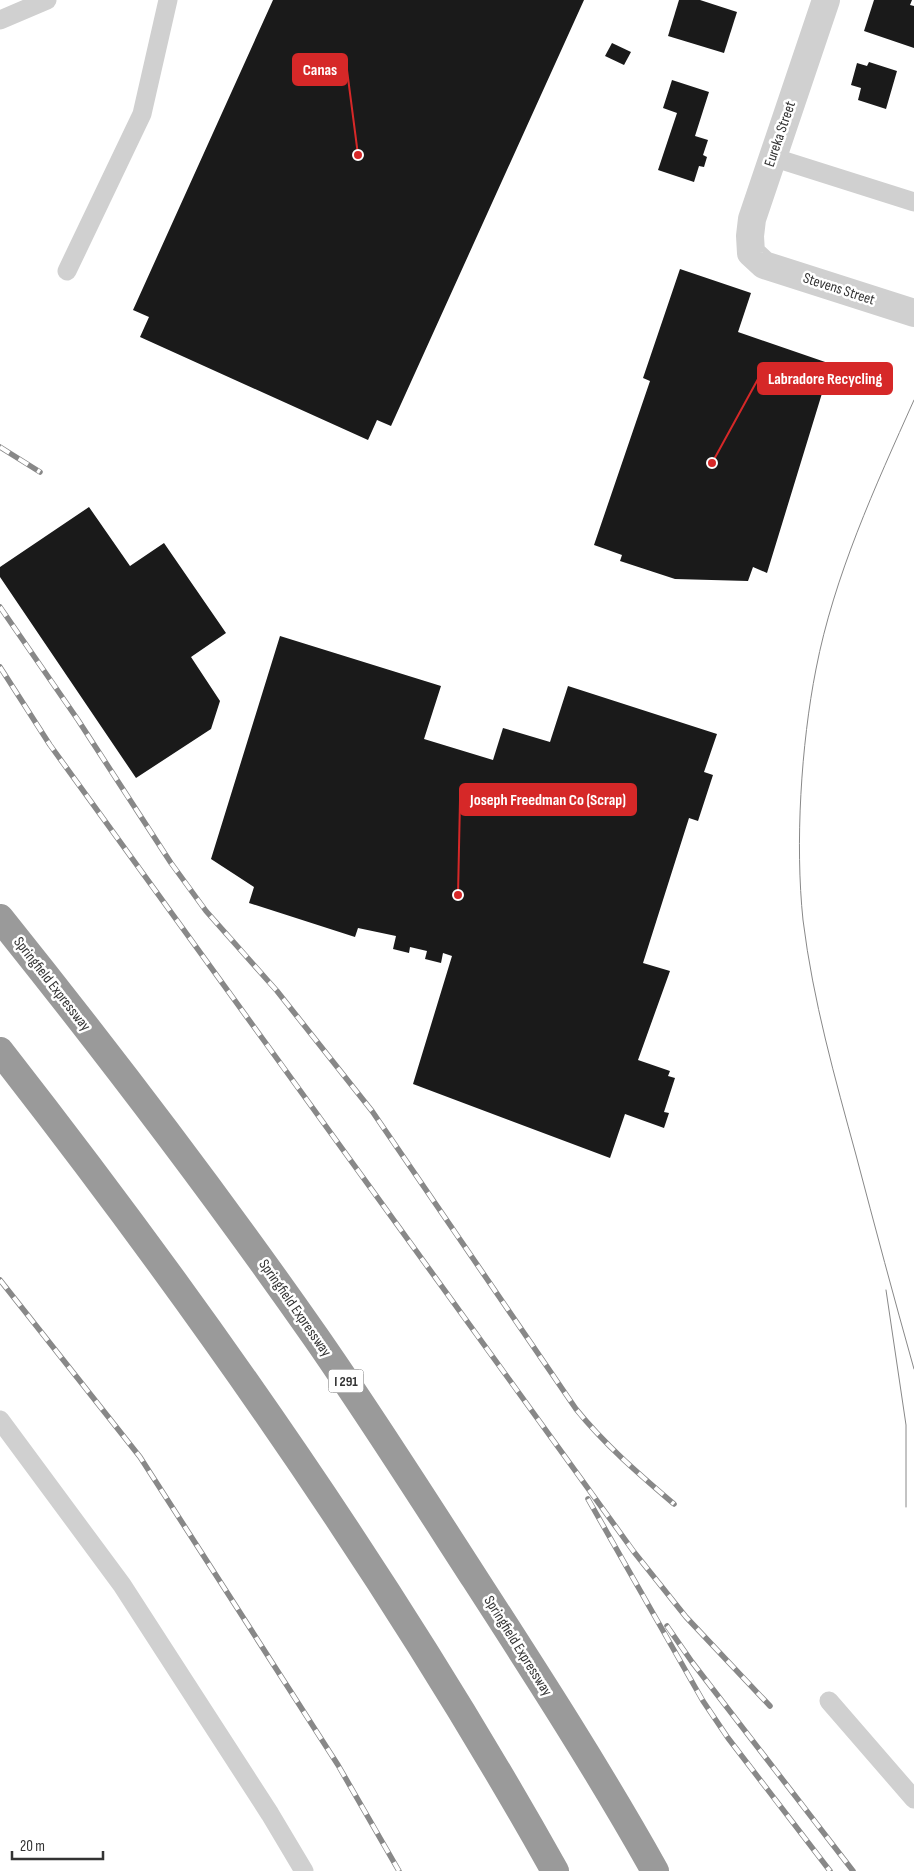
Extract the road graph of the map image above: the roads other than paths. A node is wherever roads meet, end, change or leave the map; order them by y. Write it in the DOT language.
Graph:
graph roads {
  1 [pos="47,0"];
  2 [pos="168,0"];
  3 [pos="826,0"];
  4 [pos="0,20"];
  5 [pos="772,157"];
  6 [pos="914,202"];
  7 [pos="764,265"];
  8 [pos="67,271"];
  9 [pos="914,314"];
  10 [pos="0,918"];
  11 [pos="0,1051"];
  12 [pos="0,1420"];
  13 [pos="829,1701"];
  14 [pos="914,1798"];
  15 [pos="304,1871"];
  16 [pos="555,1871"];
  17 [pos="655,1871"];
  1 -- 4 [label="lane"];
  2 -- 8 [label="lane"];
  3 -- 5 [label="street, Eureka Street"];
  5 -- 6 [label="lane"];
  5 -- 7 [label="street, Eureka Street"];
  7 -- 9 [label="street, Stevens Street"];
  10 -- 17 [label="highway, Springfield Expressway / I 291"];
  11 -- 16 [label="highway"];
  12 -- 15 [label="lane"];
  13 -- 14 [label="lane"];
}
